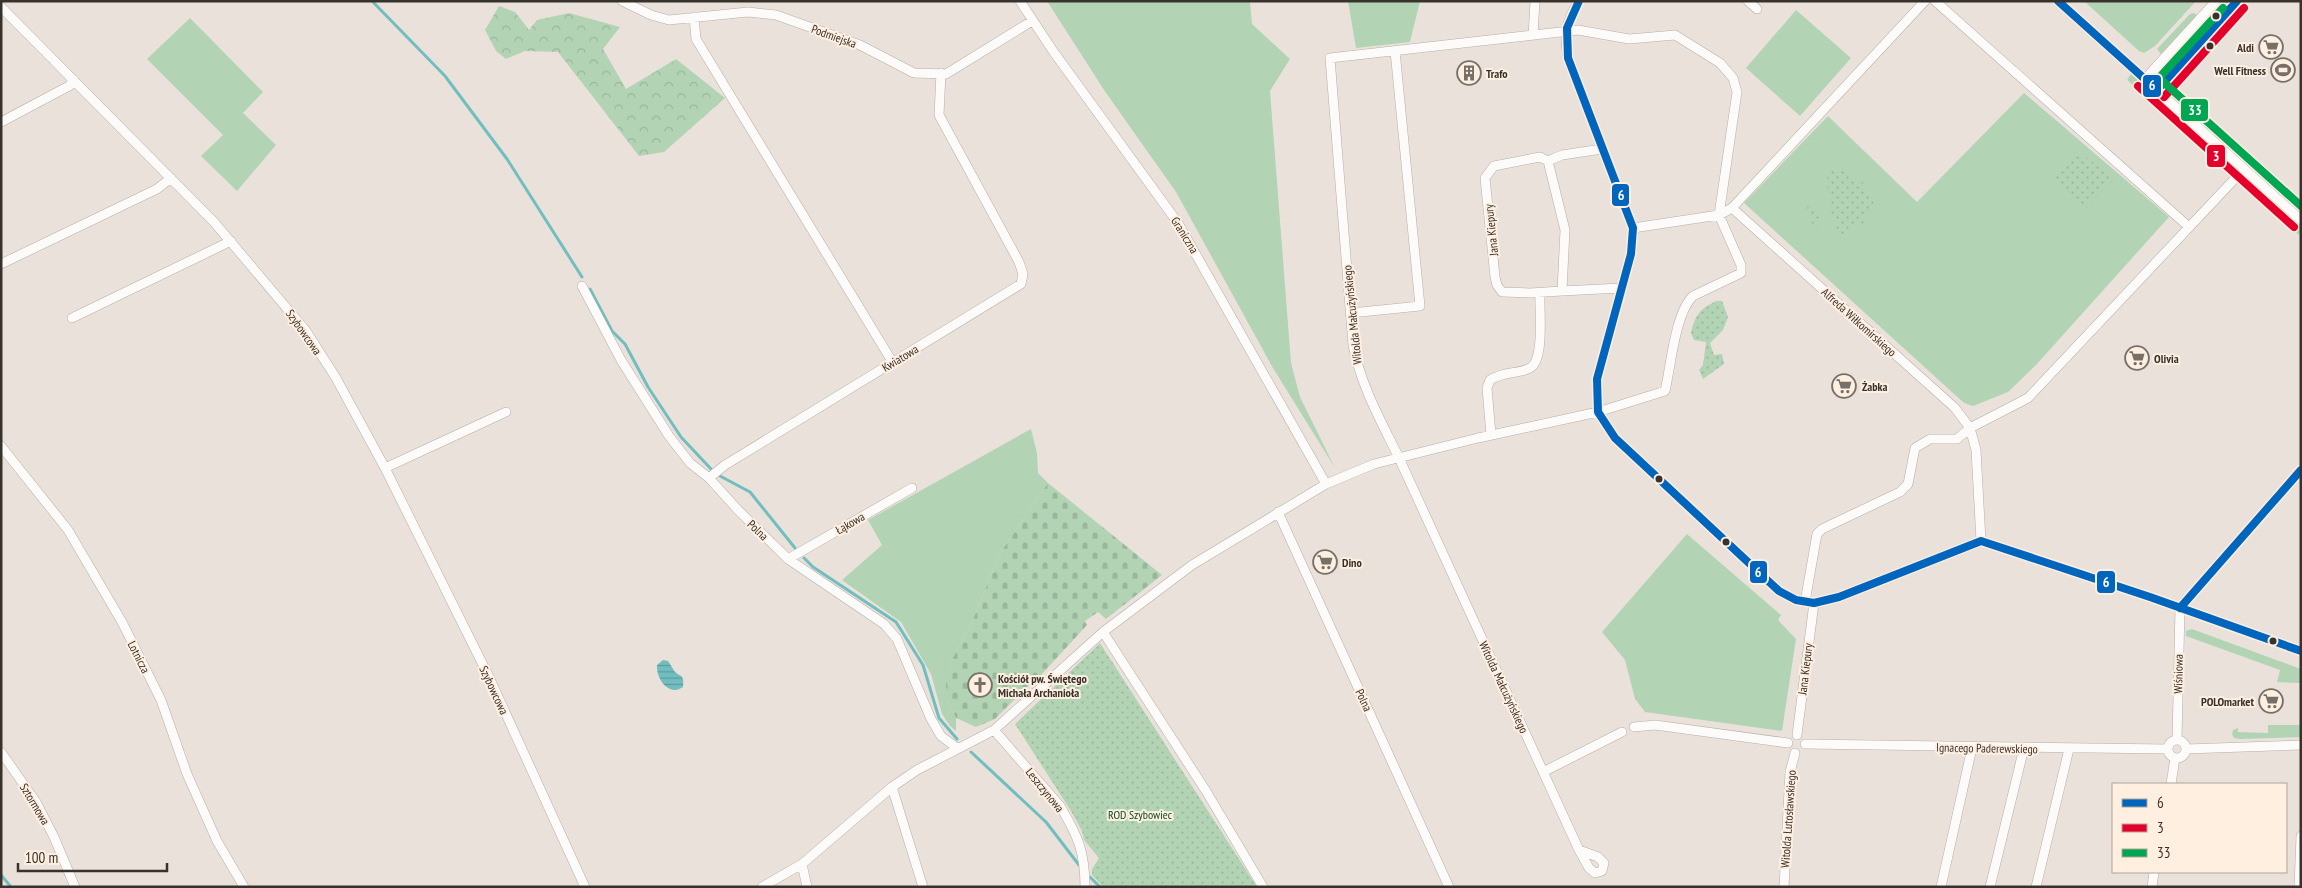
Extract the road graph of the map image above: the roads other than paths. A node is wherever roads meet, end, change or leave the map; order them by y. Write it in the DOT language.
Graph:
graph roads {
  1 [pos="622,1"];
  2 [pos="1020,1"];
  3 [pos="1535,1"];
  4 [pos="1579,1"];
  5 [pos="1748,1"];
  6 [pos="1925,1"];
  7 [pos="1935,1"];
  8 [pos="2058,1"];
  9 [pos="2216,1"];
  10 [pos="2237,1"];
  11 [pos="1,7"];
  12 [pos="1757,9"];
  13 [pos="694,17"];
  14 [pos="1032,21"];
  15 [pos="1566,31"];
  16 [pos="1533,35"];
  17 [pos="1395,51"];
  18 [pos="941,73"];
  19 [pos="2145,79"];
  20 [pos="74,80"];
  21 [pos="2157,90"];
  22 [pos="1,122"];
  23 [pos="1602,149"];
  24 [pos="1548,161"];
  25 [pos="2244,169"];
  26 [pos="171,178"];
  27 [pos="1732,208"];
  28 [pos="1719,215"];
  29 [pos="2301,220"];
  30 [pos="2189,227"];
  31 [pos="1633,228"];
  32 [pos="230,241"];
  33 [pos="1,264"];
  34 [pos="582,286"];
  35 [pos="1621,288"];
  36 [pos="1562,291"];
  37 [pos="1540,293"];
  38 [pos="1351,313"];
  39 [pos="72,318"];
  40 [pos="893,362"];
  41 [pos="506,412"];
  42 [pos="1598,412"];
  43 [pos="1970,428"];
  44 [pos="1491,435"];
  45 [pos="1,446"];
  46 [pos="1399,458"];
  47 [pos="385,468"];
  48 [pos="2301,470"];
  49 [pos="709,478"];
  50 [pos="1326,484"];
  51 [pos="912,488"];
  52 [pos="1278,512"];
  53 [pos="1981,541"];
  54 [pos="788,559"];
  55 [pos="1810,603"];
  56 [pos="2180,608"];
  57 [pos="1103,632"];
  58 [pos="2301,651"];
  59 [pos="1634,727"];
  60 [pos="994,730"];
  61 [pos="1622,732"];
  62 [pos="1797,735"];
  63 [pos="2177,740"];
  64 [pos="1788,743"];
  65 [pos="1805,744"];
  66 [pos="2301,745"];
  67 [pos="957,748"];
  68 [pos="1972,748"];
  69 [pos="2024,748"];
  70 [pos="2069,749"];
  71 [pos="2168,749"];
  72 [pos="2186,750"];
  73 [pos="1,752"];
  74 [pos="1796,753"];
  75 [pos="2175,758"];
  76 [pos="1543,772"];
  77 [pos="2171,783"];
  78 [pos="892,788"];
  79 [pos="2301,836"];
  80 [pos="1579,850"];
  81 [pos="802,864"];
  82 [pos="2154,873"];
  83 [pos="75,887"];
  84 [pos="244,887"];
  85 [pos="585,887"];
  86 [pos="762,887"];
  87 [pos="807,887"];
  88 [pos="923,887"];
  89 [pos="1085,887"];
  90 [pos="1263,887"];
  91 [pos="1449,887"];
  92 [pos="1784,887"];
  93 [pos="1941,887"];
  94 [pos="1990,887"];
  95 [pos="2036,887"];
  96 [pos="2152,887"];
  97 [pos="2299,887"];
  1 -- 13 [label="street, Podmiejska"];
  2 -- 14 [label="street, Graniczna"];
  3 -- 16 [label="street"];
  4 -- 15 [label="street"];
  5 -- 12 [label="street"];
  6 -- 27 [label="street"];
  7 -- 30 [label="street"];
  8 -- 19 [label="street"];
  9 -- 19 [label="street"];
  10 -- 21 [label="street"];
  11 -- 20 [label="street, Szybowcowa"];
  13 -- 18 [label="street, Podmiejska"];
  13 -- 40 [label="street"];
  14 -- 18 [label="street, Podmiejska"];
  14 -- 50 [label="street, Graniczna"];
  15 -- 16 [label="street, Witolda Małcużyńskiego"];
  15 -- 23 [label="street"];
  15 -- 28 [label="street, Witolda Małcużyńskiego"];
  16 -- 17 [label="street, Witolda Małcużyńskiego"];
  17 -- 38 [label="street, Witolda Małcużyńskiego"];
  17 -- 38 [label="street"];
  18 -- 40 [label="street, Kwiatowa"];
  19 -- 21 [label="street"];
  20 -- 22 [label="street"];
  20 -- 26 [label="street, Szybowcowa"];
  21 -- 25 [label="street"];
  23 -- 24 [label="street"];
  23 -- 31 [label="street"];
  24 -- 36 [label="street"];
  24 -- 37 [label="street, Jana Kiepury"];
  25 -- 29 [label="street"];
  25 -- 30 [label="street"];
  26 -- 32 [label="street, Szybowcowa"];
  26 -- 33 [label="street"];
  27 -- 28 [label="street"];
  27 -- 43 [label="street, Alfreda Wiłkomirskiego"];
  28 -- 31 [label="street"];
  28 -- 42 [label="street"];
  30 -- 43 [label="street"];
  31 -- 35 [label="street"];
  32 -- 39 [label="street"];
  32 -- 47 [label="street, Szybowcowa"];
  34 -- 49 [label="street, Polna"];
  35 -- 36 [label="street, Jana Kiepury"];
  35 -- 42 [label="street"];
  36 -- 37 [label="street, Jana Kiepury"];
  37 -- 44 [label="street"];
  38 -- 46 [label="street, Witolda Małcużyńskiego"];
  40 -- 49 [label="street, Kwiatowa"];
  41 -- 47 [label="street"];
  42 -- 44 [label="street"];
  42 -- 55 [label="street"];
  43 -- 53 [label="street"];
  43 -- 55 [label="street, Jana Kiepury"];
  44 -- 46 [label="street"];
  45 -- 84 [label="street, Lotnicza"];
  46 -- 50 [label="street"];
  46 -- 76 [label="street, Witolda Małcużyńskiego"];
  47 -- 85 [label="street, Szybowcowa"];
  48 -- 56 [label="street"];
  49 -- 54 [label="street, Polna"];
  50 -- 52 [label="street"];
  51 -- 54 [label="street, Łąkowa"];
  52 -- 57 [label="street"];
  52 -- 91 [label="street, Polna"];
  53 -- 55 [label="street"];
  53 -- 56 [label="street"];
  54 -- 67 [label="street, Polna"];
  55 -- 62 [label="street, Jana Kiepury"];
  56 -- 58 [label="street"];
  56 -- 63 [label="street, Wiśniowa"];
  57 -- 60 [label="street"];
  57 -- 90 [label="street"];
  59 -- 64 [label="street"];
  60 -- 67 [label="street"];
  60 -- 89 [label="street, Leszczynowa"];
  61 -- 76 [label="street"];
  62 -- 64 [label="street"];
  62 -- 65 [label="street"];
  63 -- 71 [label="street"];
  63 -- 72 [label="street"];
  64 -- 74 [label="street"];
  65 -- 68 [label="street, Ignacego Paderewskiego"];
  65 -- 74 [label="street"];
  66 -- 72 [label="street"];
  67 -- 78 [label="street"];
  68 -- 69 [label="street, Ignacego Paderewskiego"];
  68 -- 93 [label="street"];
  69 -- 70 [label="street, Ignacego Paderewskiego"];
  69 -- 94 [label="street"];
  70 -- 71 [label="street, Ignacego Paderewskiego"];
  70 -- 95 [label="street"];
  71 -- 75 [label="street"];
  72 -- 75 [label="street"];
  73 -- 83 [label="street, Sztormowa"];
  74 -- 92 [label="street, Witolda Lutosławskiego"];
  75 -- 77 [label="street"];
  76 -- 80 [label="street, Witolda Małcużyńskiego"];
  78 -- 81 [label="street"];
  78 -- 88 [label="street"];
  79 -- 97 [label="street"];
  81 -- 86 [label="street"];
  81 -- 87 [label="street"];
  82 -- 96 [label="street"];
}
